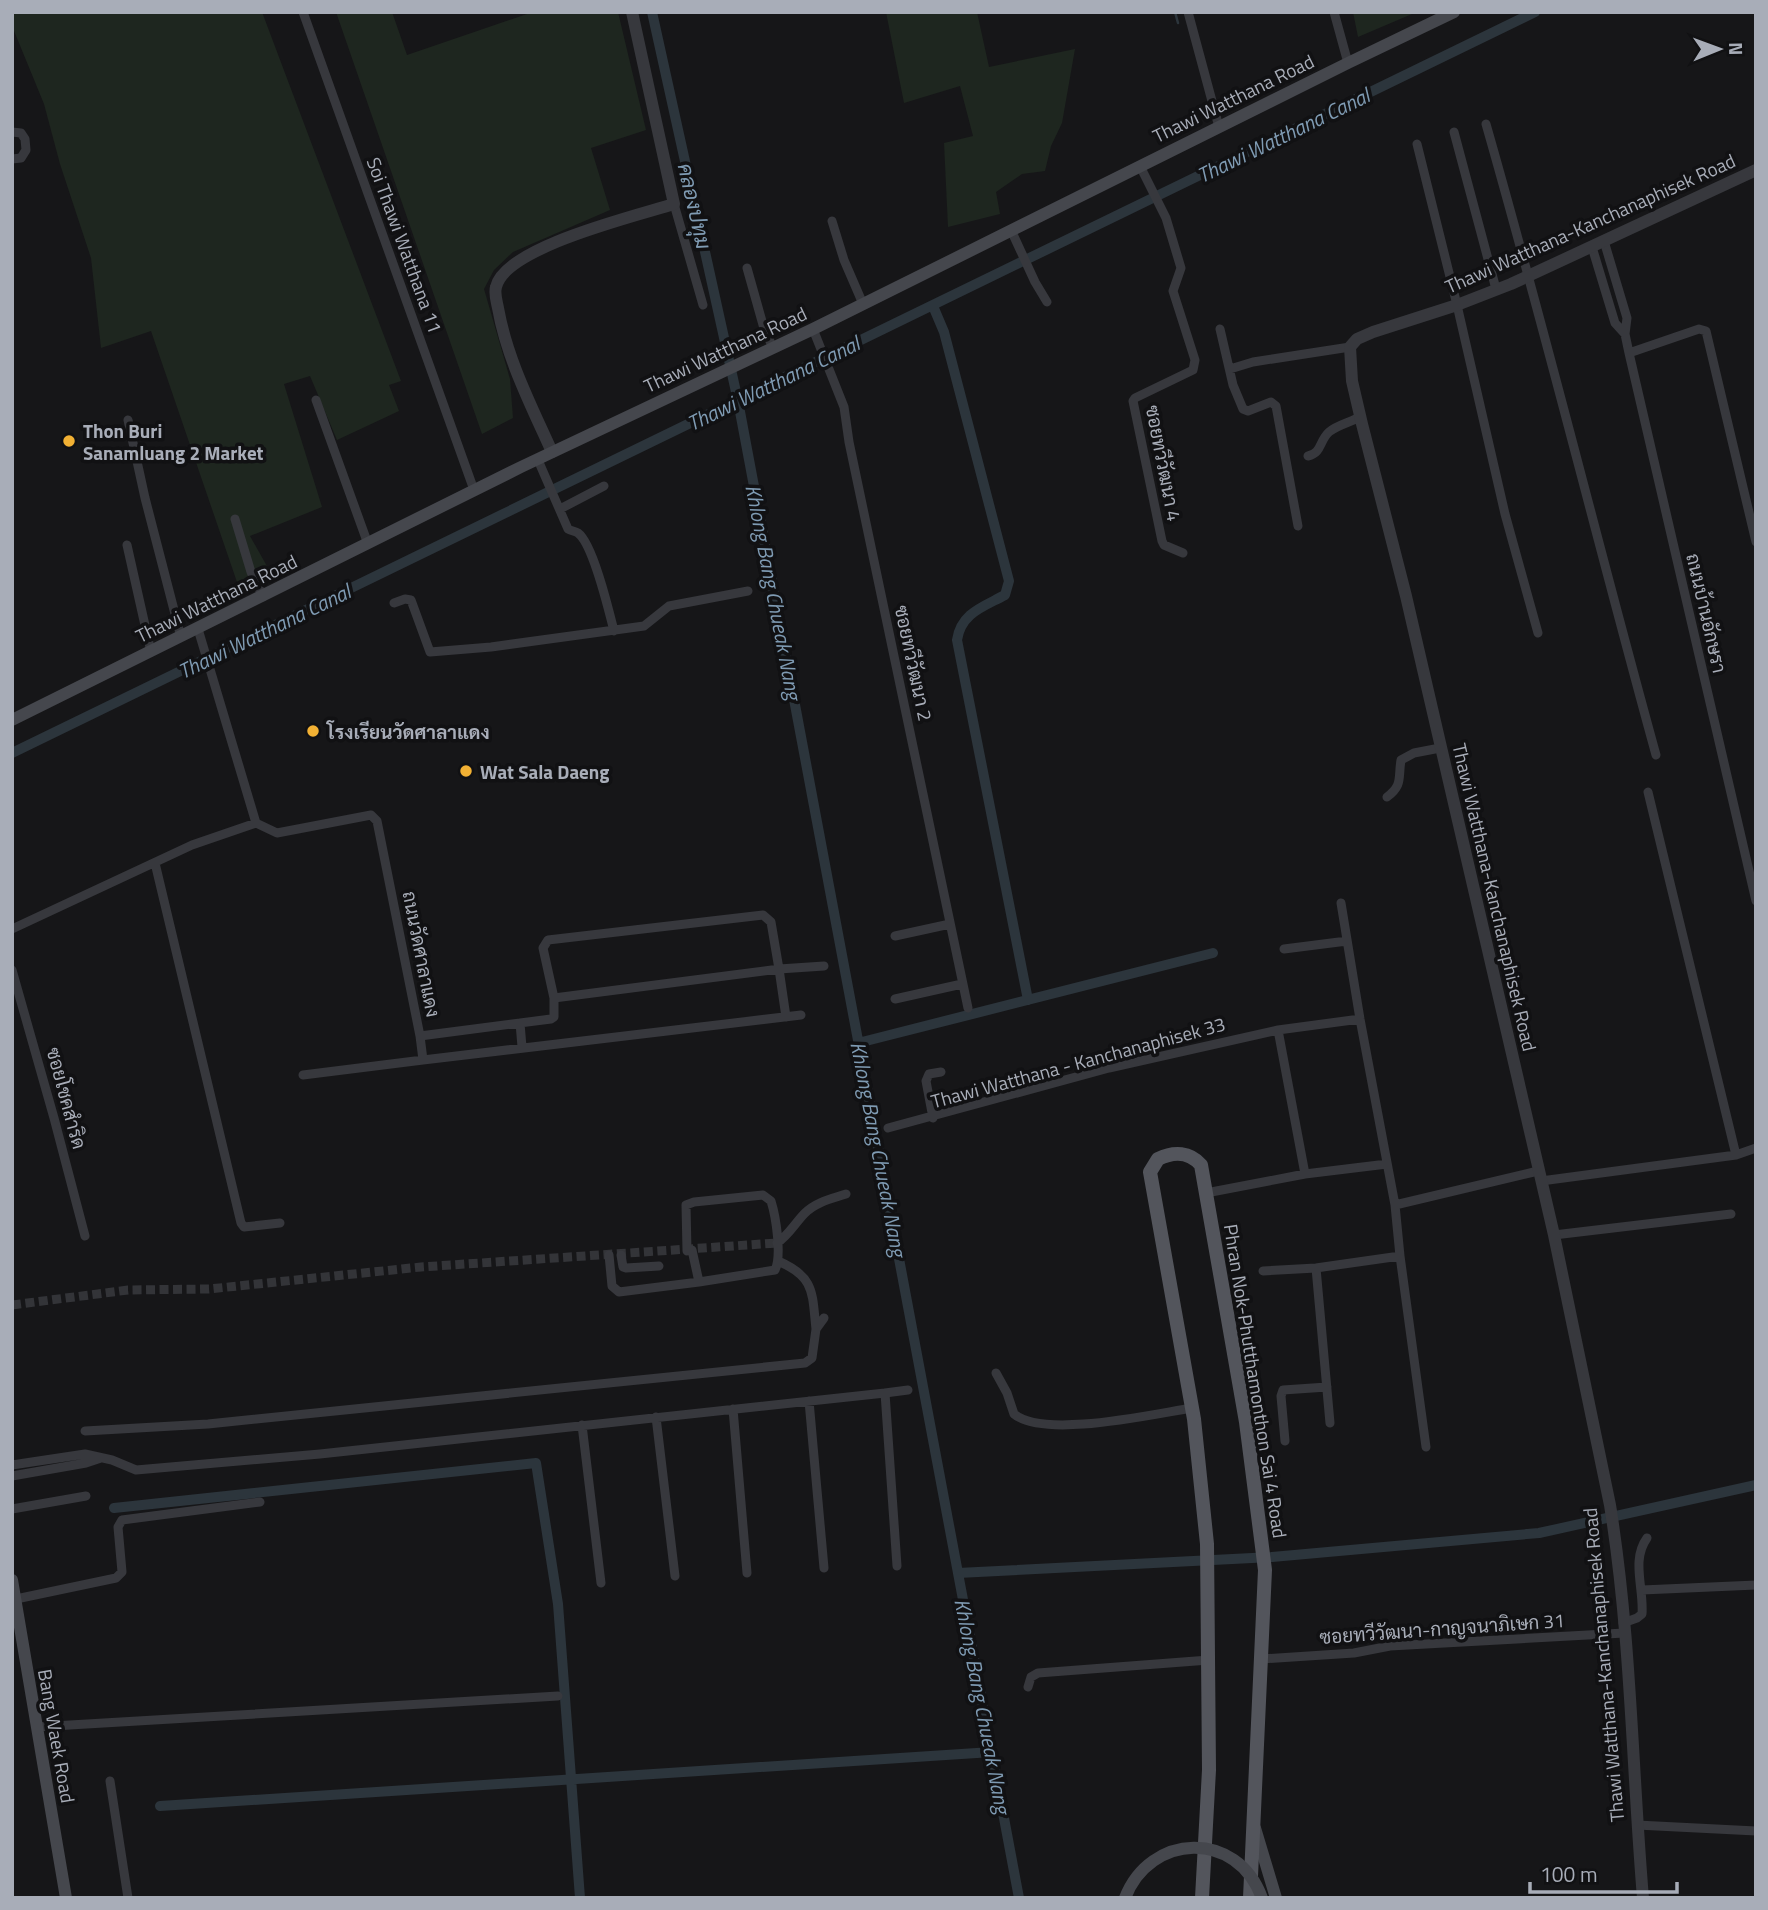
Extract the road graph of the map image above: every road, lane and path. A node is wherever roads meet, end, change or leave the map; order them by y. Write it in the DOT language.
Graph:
graph roads {
  1 [pos="303,12"];
  2 [pos="632,12"];
  3 [pos="1188,12"];
  4 [pos="1334,12"];
  5 [pos="1454,12"];
  6 [pos="1348,63"];
  7 [pos="1486,124"];
  8 [pos="1219,127"];
  9 [pos="12,132"];
  10 [pos="1454,132"];
  11 [pos="1417,144"];
  12 [pos="12,159"];
  13 [pos="1140,166"];
  14 [pos="1756,170"];
  15 [pos="674,204"];
  16 [pos="832,221"];
  17 [pos="1015,235"];
  18 [pos="1604,241"];
  19 [pos="1592,247"];
  20 [pos="747,268"];
  21 [pos="1530,275"];
  22 [pos="1496,289"];
  23 [pos="1047,302"];
  24 [pos="863,304"];
  25 [pos="704,305"];
  26 [pos="1457,305"];
  27 [pos="813,329"];
  28 [pos="1220,329"];
  29 [pos="1625,334"];
  30 [pos="773,347"];
  31 [pos="1350,347"];
  32 [pos="1629,353"];
  33 [pos="1230,369"];
  34 [pos="317,400"];
  35 [pos="1360,417"];
  36 [pos="128,420"];
  37 [pos="552,452"];
  38 [pos="1308,456"];
  39 [pos="538,460"];
  40 [pos="604,486"];
  41 [pos="474,490"];
  42 [pos="560,509"];
  43 [pos="235,519"];
  44 [pos="1298,526"];
  45 [pos="1756,542"];
  46 [pos="368,544"];
  47 [pos="127,545"];
  48 [pos="1183,553"];
  49 [pos="748,591"];
  50 [pos="263,597"];
  51 [pos="394,603"];
  52 [pos="198,629"];
  53 [pos="614,631"];
  54 [pos="1538,634"];
  55 [pos="181,637"];
  56 [pos="151,652"];
  57 [pos="12,720"];
  58 [pos="1440,747"];
  59 [pos="1656,755"];
  60 [pos="1648,792"];
  61 [pos="1387,797"];
  62 [pos="256,823"];
  63 [pos="155,863"];
  64 [pos="1756,901"];
  65 [pos="1341,903"];
  66 [pos="950,924"];
  67 [pos="13,926"];
  68 [pos="895,936"];
  69 [pos="1347,941"];
  70 [pos="1284,949"];
  71 [pos="824,966"];
  72 [pos="779,969"];
  73 [pos="12,970"];
  74 [pos="962,984"];
  75 [pos="554,998"];
  76 [pos="895,999"];
  77 [pos="968,1008"];
  78 [pos="801,1015"];
  79 [pos="786,1017"];
  80 [pos="1360,1019"];
  81 [pos="520,1023"];
  82 [pos="1278,1030"];
  83 [pos="420,1036"];
  84 [pos="522,1047"];
  85 [pos="424,1060"];
  86 [pos="941,1072"];
  87 [pos="303,1075"];
  88 [pos="933,1118"];
  89 [pos="888,1128"];
  90 [pos="1756,1148"];
  91 [pos="1736,1155"];
  92 [pos="1387,1164"];
  93 [pos="1305,1174"];
  94 [pos="1539,1176"];
  95 [pos="1206,1193"];
  96 [pos="846,1194"];
  97 [pos="1395,1205"];
  98 [pos="1731,1214"];
  99 [pos="280,1223"];
  100 [pos="1554,1235"];
  101 [pos="85,1236"];
  102 [pos="777,1243"];
  103 [pos="609,1255"];
  104 [pos="621,1255"];
  105 [pos="1399,1256"];
  106 [pos="778,1261"];
  107 [pos="659,1266"];
  108 [pos="1316,1268"];
  109 [pos="1263,1271"];
  110 [pos="699,1282"];
  111 [pos="824,1318"];
  112 [pos="816,1329"];
  113 [pos="996,1373"];
  114 [pos="1327,1387"];
  115 [pos="908,1390"];
  116 [pos="885,1393"];
  117 [pos="809,1401"];
  118 [pos="1192,1408"];
  119 [pos="733,1409"];
  120 [pos="656,1417"];
  121 [pos="1330,1423"];
  122 [pos="582,1425"];
  123 [pos="85,1430"];
  124 [pos="1285,1441"];
  125 [pos="1426,1447"];
  126 [pos="103,1457"];
  127 [pos="12,1465"];
  128 [pos="12,1476"];
  129 [pos="86,1496"];
  130 [pos="260,1502"];
  131 [pos="12,1509"];
  132 [pos="1647,1538"];
  133 [pos="897,1566"];
  134 [pos="824,1568"];
  135 [pos="747,1573"];
  136 [pos="675,1576"];
  137 [pos="12,1580"];
  138 [pos="601,1583"];
  139 [pos="1756,1584"];
  140 [pos="1642,1590"];
  141 [pos="16,1599"];
  142 [pos="1623,1628"];
  143 [pos="1262,1659"];
  144 [pos="1209,1660"];
  145 [pos="1028,1687"];
  146 [pos="558,1696"];
  147 [pos="36,1727"];
  148 [pos="110,1780"];
  149 [pos="1637,1825"];
  150 [pos="1255,1828"];
  151 [pos="1756,1831"];
  152 [pos="66,1898"];
  153 [pos="128,1898"];
  154 [pos="1125,1898"];
  155 [pos="1202,1898"];
  156 [pos="1250,1898"];
  157 [pos="1262,1898"];
  158 [pos="1276,1898"];
  159 [pos="1643,1898"];
  1 -- 41 [label="street, Soi Thawi Watthana 11"];
  2 -- 15 [label="street"];
  3 -- 8 [label="street"];
  4 -- 6 [label="street"];
  5 -- 6 [label="main road, Thawi Watthana Road"];
  6 -- 8 [label="main road, Thawi Watthana Road"];
  7 -- 21 [label="street"];
  8 -- 13 [label="main road, Thawi Watthana Road"];
  9 -- 12 [label="street"];
  10 -- 22 [label="street"];
  11 -- 26 [label="street"];
  13 -- 17 [label="main road, Thawi Watthana Road"];
  13 -- 48 [label="street, ซอยทวีวัฒนา 4"];
  14 -- 18 [label="street, Thawi Watthana-Kanchanaphisek Road"];
  15 -- 25 [label="street"];
  15 -- 37 [label="street"];
  16 -- 24 [label="street"];
  17 -- 23 [label="street"];
  17 -- 24 [label="main road, Thawi Watthana Road"];
  18 -- 19 [label="street, Thawi Watthana-Kanchanaphisek Road"];
  18 -- 29 [label="street, ถนนบ้านอักษรา"];
  19 -- 21 [label="street, Thawi Watthana-Kanchanaphisek Road"];
  19 -- 29 [label="street, ถนนบ้านอักษรา"];
  20 -- 30 [label="street"];
  21 -- 22 [label="street, Thawi Watthana-Kanchanaphisek Road"];
  21 -- 59 [label="street"];
  22 -- 26 [label="street, Thawi Watthana-Kanchanaphisek Road"];
  24 -- 27 [label="main road, Thawi Watthana Road"];
  26 -- 31 [label="street, Thawi Watthana-Kanchanaphisek Road"];
  26 -- 54 [label="street"];
  27 -- 30 [label="main road, Thawi Watthana Road"];
  27 -- 66 [label="street, ซอยทวีวัฒนา 2"];
  28 -- 33 [label="street"];
  29 -- 32 [label="street, ถนนบ้านอักษรา"];
  30 -- 37 [label="main road, Thawi Watthana Road"];
  31 -- 33 [label="street"];
  31 -- 35 [label="street, Thawi Watthana-Kanchanaphisek Road"];
  32 -- 45 [label="street"];
  32 -- 64 [label="street, ถนนบ้านอักษรา"];
  33 -- 44 [label="street"];
  34 -- 46 [label="street"];
  35 -- 38 [label="street"];
  35 -- 58 [label="street, Thawi Watthana-Kanchanaphisek Road"];
  36 -- 55 [label="street"];
  37 -- 39 [label="main road, Thawi Watthana Road"];
  39 -- 41 [label="main road, Thawi Watthana Road"];
  39 -- 42 [label="street"];
  40 -- 42 [label="street"];
  41 -- 46 [label="main road, Thawi Watthana Road"];
  42 -- 53 [label="street"];
  43 -- 50 [label="street"];
  46 -- 50 [label="main road, Thawi Watthana Road"];
  47 -- 56 [label="street"];
  49 -- 53 [label="street"];
  50 -- 52 [label="main road, Thawi Watthana Road"];
  51 -- 53 [label="street"];
  52 -- 55 [label="main road, Thawi Watthana Road"];
  52 -- 62 [label="street"];
  55 -- 56 [label="main road, Thawi Watthana Road"];
  56 -- 57 [label="main road, Thawi Watthana Road"];
  58 -- 61 [label="street"];
  58 -- 94 [label="street, Thawi Watthana-Kanchanaphisek Road"];
  60 -- 91 [label="street"];
  62 -- 63 [label="street"];
  62 -- 83 [label="street, ถนนวัดศาลาแดง"];
  63 -- 67 [label="street"];
  63 -- 99 [label="street"];
  65 -- 69 [label="street"];
  66 -- 68 [label="street"];
  66 -- 74 [label="street, ซอยทวีวัฒนา 2"];
  69 -- 70 [label="street"];
  69 -- 80 [label="street"];
  71 -- 72 [label="street"];
  72 -- 75 [label="street"];
  72 -- 75 [label="street"];
  72 -- 79 [label="street"];
  73 -- 101 [label="street, ซอยโชคสำริด"];
  74 -- 76 [label="street"];
  74 -- 77 [label="street, ซอยทวีวัฒนา 2"];
  75 -- 81 [label="street, ถนนวัดศาลาแดง"];
  78 -- 79 [label="street"];
  79 -- 84 [label="street"];
  80 -- 82 [label="street, Thawi Watthana - Kanchanaphisek 33"];
  80 -- 92 [label="street"];
  81 -- 83 [label="street, ถนนวัดศาลาแดง"];
  81 -- 84 [label="street"];
  82 -- 88 [label="street, Thawi Watthana - Kanchanaphisek 33"];
  82 -- 93 [label="street"];
  83 -- 85 [label="street"];
  84 -- 85 [label="street"];
  85 -- 87 [label="street"];
  86 -- 88 [label="street"];
  88 -- 89 [label="street, Thawi Watthana - Kanchanaphisek 33"];
  90 -- 91 [label="street"];
  91 -- 94 [label="street"];
  92 -- 93 [label="street"];
  92 -- 97 [label="street"];
  93 -- 95 [label="street"];
  94 -- 97 [label="street"];
  94 -- 100 [label="street, Thawi Watthana-Kanchanaphisek Road"];
  95 -- 118 [label="main road, Phran Nok-Phutthamonthon Sai 4 Road"];
  95 -- 143 [label="main road, Phran Nok-Phutthamonthon Sai 4 Road"];
  96 -- 102 [label="street"];
  97 -- 105 [label="street"];
  98 -- 100 [label="street"];
  100 -- 142 [label="street, Thawi Watthana-Kanchanaphisek Road"];
  102 -- 106 [label="street"];
  102 -- 110 [label="street"];
  103 -- 110 [label="street"];
  104 -- 107 [label="street"];
  105 -- 108 [label="street"];
  105 -- 125 [label="street"];
  106 -- 110 [label="street"];
  106 -- 112 [label="street"];
  108 -- 109 [label="street"];
  108 -- 114 [label="street"];
  111 -- 112 [label="street"];
  112 -- 123 [label="street"];
  113 -- 118 [label="street"];
  114 -- 121 [label="street"];
  114 -- 124 [label="street"];
  115 -- 116 [label="street"];
  116 -- 117 [label="street"];
  116 -- 133 [label="street"];
  117 -- 119 [label="street"];
  117 -- 134 [label="street"];
  118 -- 144 [label="main road"];
  119 -- 120 [label="street"];
  119 -- 135 [label="street"];
  120 -- 122 [label="street"];
  120 -- 136 [label="street"];
  122 -- 126 [label="street"];
  122 -- 138 [label="street"];
  126 -- 127 [label="street"];
  126 -- 128 [label="street"];
  129 -- 131 [label="street"];
  130 -- 141 [label="street"];
  132 -- 140 [label="street"];
  137 -- 141 [label="main road, Bang Waek Road"];
  139 -- 140 [label="street"];
  140 -- 142 [label="street"];
  141 -- 147 [label="main road, Bang Waek Road"];
  142 -- 143 [label="street, ซอยทวีวัฒนา-กาญจนาภิเษก 31"];
  142 -- 149 [label="street, Thawi Watthana-Kanchanaphisek Road"];
  143 -- 150 [label="main road, Phran Nok-Phutthamonthon Sai 4 Road"];
  144 -- 145 [label="street"];
  144 -- 155 [label="main road"];
  146 -- 147 [label="street"];
  147 -- 152 [label="main road, Bang Waek Road"];
  148 -- 153 [label="street"];
  149 -- 151 [label="street"];
  149 -- 159 [label="street, Thawi Watthana-Kanchanaphisek Road"];
  150 -- 156 [label="main road, Phran Nok-Phutthamonthon Sai 4 Road"];
  150 -- 158 [label="main road"];
  154 -- 157 [label="main road, bridge"];
}
